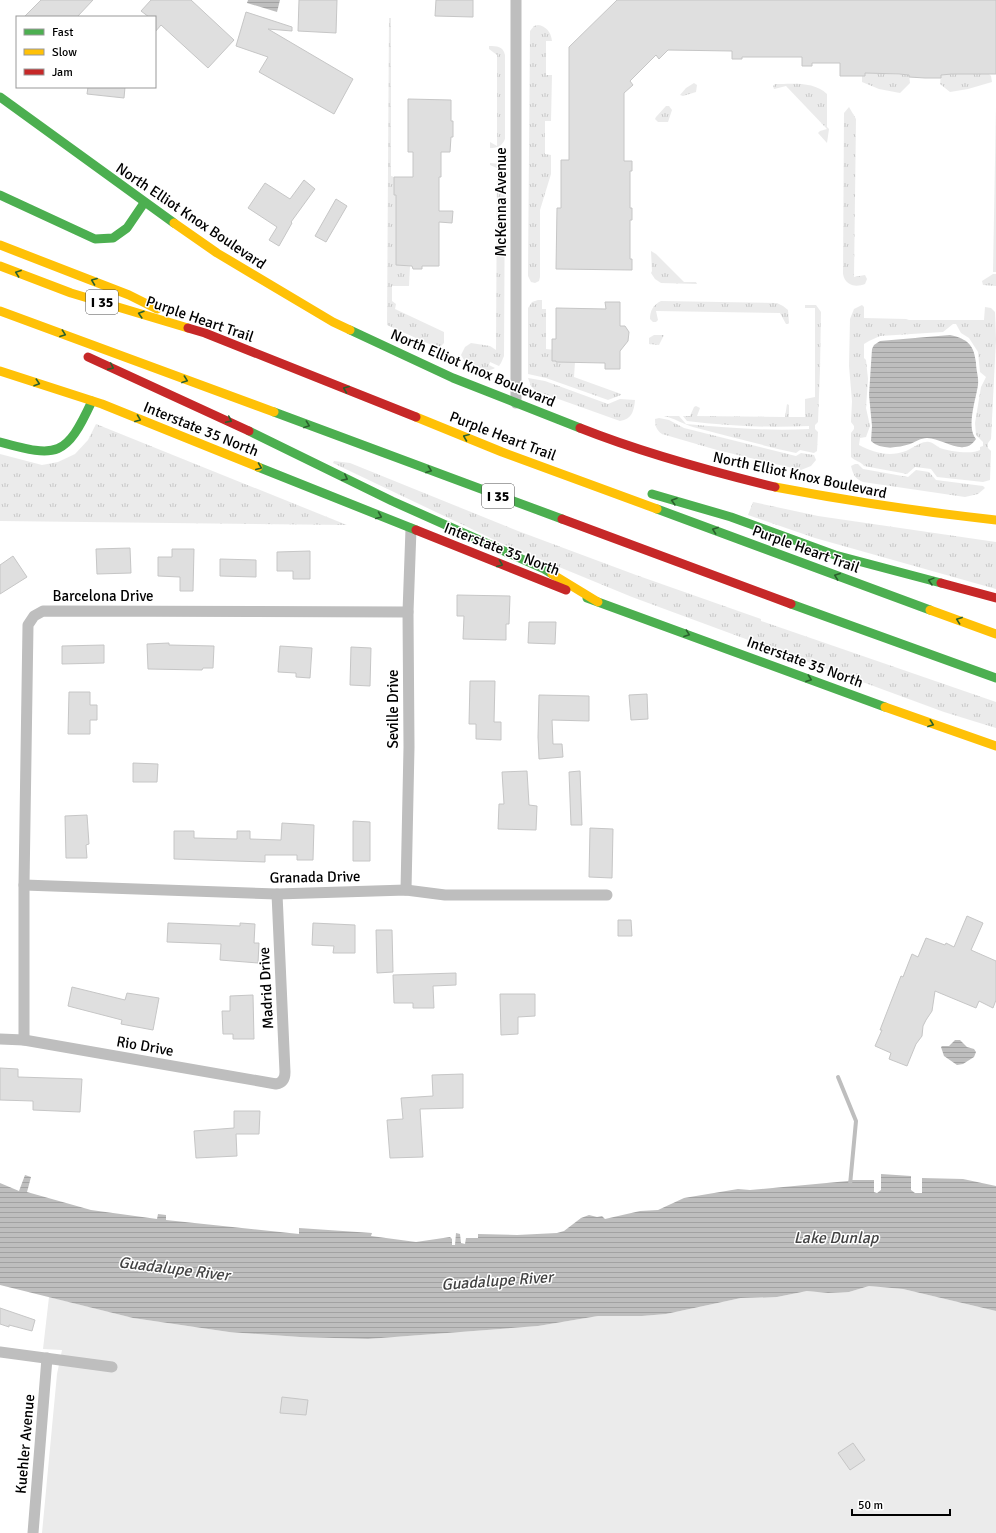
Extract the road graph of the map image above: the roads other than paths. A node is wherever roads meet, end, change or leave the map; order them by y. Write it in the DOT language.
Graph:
graph roads {
  1 [pos="516,0"];
  2 [pos="0,97"];
  3 [pos="0,195"];
  4 [pos="144,203"];
  5 [pos="0,245"];
  6 [pos="0,266"];
  7 [pos="0,312"];
  8 [pos="205,333"];
  9 [pos="56,341"];
  10 [pos="77,352"];
  11 [pos="0,371"];
  12 [pos="92,401"];
  13 [pos="516,403"];
  14 [pos="0,442"];
  15 [pos="502,452"];
  16 [pos="617,484"];
  17 [pos="640,491"];
  18 [pos="996,520"];
  19 [pos="411,529"];
  20 [pos="996,598"];
  21 [pos="598,602"];
  22 [pos="408,612"];
  23 [pos="996,634"];
  24 [pos="996,678"];
  25 [pos="996,746"];
  26 [pos="24,884"];
  27 [pos="406,890"];
  28 [pos="277,894"];
  29 [pos="607,895"];
  30 [pos="0,1039"];
  31 [pos="24,1040"];
  32 [pos="283,1080"];
  33 [pos="0,1352"];
  34 [pos="47,1358"];
  35 [pos="112,1367"];
  36 [pos="33,1533"];
  1 -- 13 [label="street, McKenna Avenue"];
  2 -- 4 [label="main road, North Elliot Knox Boulevard"];
  3 -- 4 [label="main road"];
  4 -- 13 [label="main road, North Elliot Knox Boulevard"];
  8 -- 5 [label="main road, one-way"];
  8 -- 6 [label="main road, Purple Heart Trail / I 35, one-way"];
  7 -- 9 [label="main road"];
  7 -- 24 [label="main road, I 35, one-way"];
  15 -- 8 [label="main road, Purple Heart Trail / I 35, one-way"];
  10 -- 21 [label="main road, one-way"];
  11 -- 12 [label="main road, Interstate 35 North, one-way"];
  12 -- 14 [label="main road"];
  12 -- 19 [label="main road, Interstate 35 North, one-way"];
  13 -- 18 [label="main road, North Elliot Knox Boulevard"];
  15 -- 16 [label="main road"];
  23 -- 15 [label="main road, Purple Heart Trail / I 35, one-way"];
  20 -- 17 [label="main road, one-way"];
  19 -- 21 [label="main road, Interstate 35 North, one-way"];
  19 -- 22 [label="street, Seville Drive"];
  21 -- 25 [label="main road, Interstate 35 North, one-way"];
  22 -- 26 [label="street, Barcelona Drive"];
  22 -- 27 [label="street, Seville Drive"];
  26 -- 28 [label="street, Granada Drive"];
  26 -- 31 [label="street, Barcelona Drive"];
  27 -- 28 [label="street, Granada Drive"];
  27 -- 29 [label="street, Granada Drive"];
  28 -- 32 [label="street, Madrid Drive"];
  30 -- 31 [label="street, Rio Drive"];
  31 -- 32 [label="street, Rio Drive"];
  33 -- 34 [label="street"];
  34 -- 35 [label="street"];
  34 -- 36 [label="street, Kuehler Avenue"];
}
